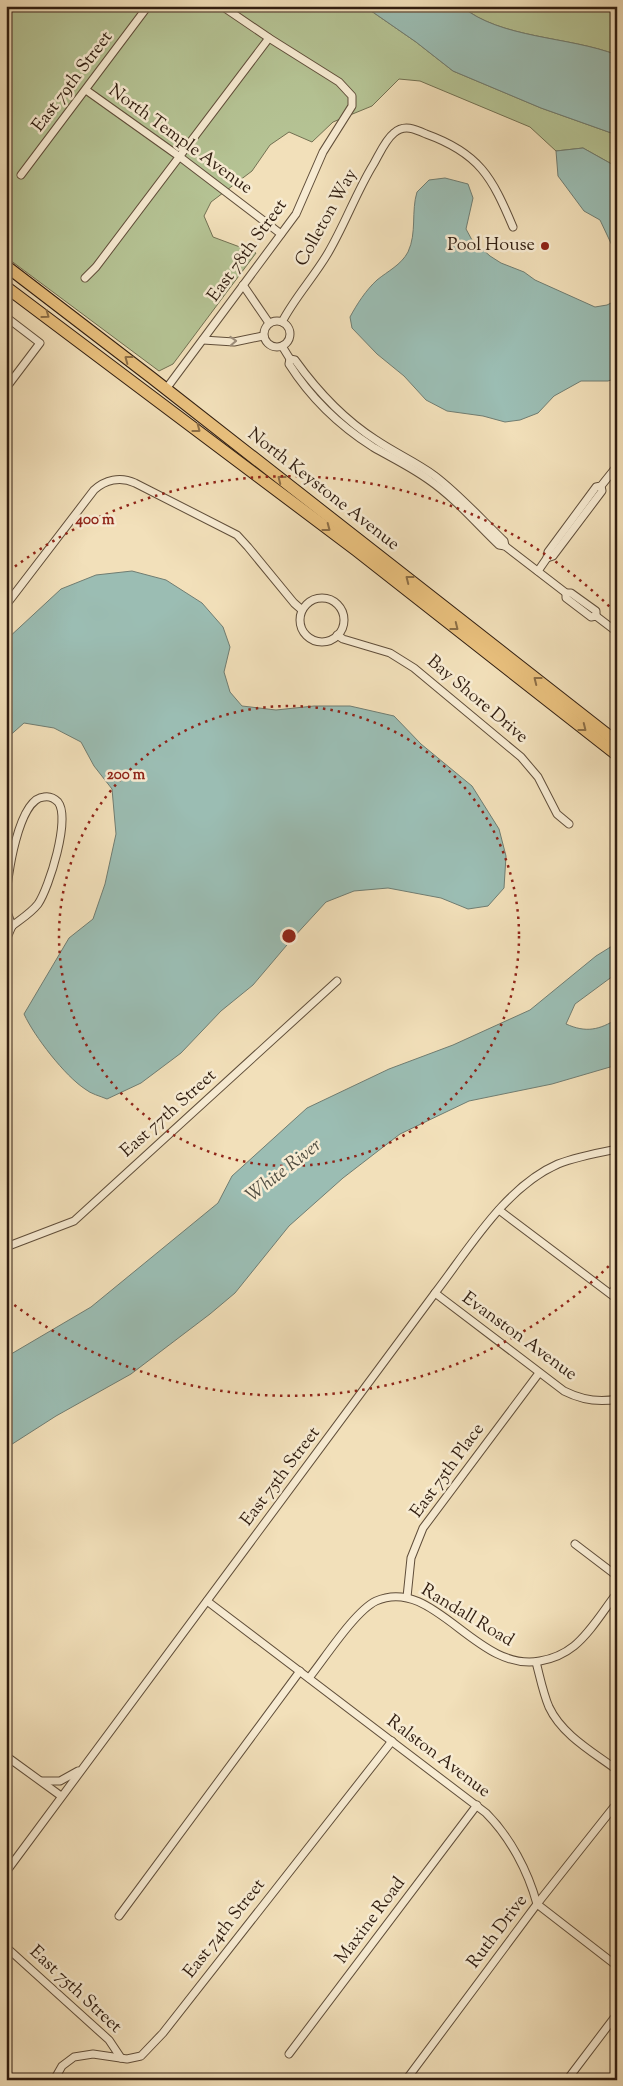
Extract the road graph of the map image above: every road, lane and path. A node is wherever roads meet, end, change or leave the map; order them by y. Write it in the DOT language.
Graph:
graph roads {
  1 [pos="148,6"];
  2 [pos="222,6"];
  3 [pos="269,38"];
  4 [pos="86,90"];
  5 [pos="180,157"];
  6 [pos="21,175"];
  7 [pos="513,227"];
  8 [pos="281,234"];
  9 [pos="6,266"];
  10 [pos="85,278"];
  11 [pos="243,285"];
  12 [pos="6,287"];
  13 [pos="6,318"];
  14 [pos="282,322"];
  15 [pos="269,323"];
  16 [pos="264,336"];
  17 [pos="203,340"];
  18 [pos="282,346"];
  19 [pos="6,388"];
  20 [pos="166,389"];
  21 [pos="617,466"];
  22 [pos="538,571"];
  23 [pos="6,605"];
  24 [pos="302,610"];
  25 [pos="617,632"];
  26 [pos="338,635"];
  27 [pos="617,742"];
  28 [pos="617,755"];
  29 [pos="569,824"];
  30 [pos="6,899"];
  31 [pos="6,909"];
  32 [pos="12,926"];
  33 [pos="6,940"];
  34 [pos="337,981"];
  35 [pos="617,1149"];
  36 [pos="499,1210"];
  37 [pos="6,1247"];
  38 [pos="617,1286"];
  39 [pos="435,1293"];
  40 [pos="614,1297"];
  41 [pos="539,1374"];
  42 [pos="617,1400"];
  43 [pos="575,1544"];
  44 [pos="617,1576"];
  45 [pos="617,1593"];
  46 [pos="407,1597"];
  47 [pos="207,1601"];
  48 [pos="536,1662"];
  49 [pos="300,1672"];
  50 [pos="309,1678"];
  51 [pos="392,1741"];
  52 [pos="6,1756"];
  53 [pos="85,1764"];
  54 [pos="617,1770"];
  55 [pos="39,1780"];
  56 [pos="61,1796"];
  57 [pos="617,1803"];
  58 [pos="477,1805"];
  59 [pos="7,1871"];
  60 [pos="537,1904"];
  61 [pos="119,1916"];
  62 [pos="6,1947"];
  63 [pos="617,1966"];
  64 [pos="617,2014"];
  65 [pos="290,2054"];
  66 [pos="121,2058"];
  67 [pos="54,2080"];
  68 [pos="406,2080"];
  69 [pos="567,2080"];
  1 -- 4 [label="street, East 79th Street"];
  2 -- 3 [label="street"];
  3 -- 5 [label="street"];
  3 -- 8 [label="street, East 78th Street"];
  4 -- 5 [label="street, North Temple Avenue"];
  4 -- 6 [label="street, East 79th Street"];
  5 -- 8 [label="street, North Temple Avenue"];
  5 -- 10 [label="street"];
  7 -- 14 [label="street, Colleton Way"];
  8 -- 11 [label="street, East 78th Street"];
  20 -- 9 [label="main road, North Keystone Avenue, one-way"];
  11 -- 15 [label="street"];
  11 -- 17 [label="street, East 78th Street"];
  12 -- 28 [label="main road, North Keystone Avenue, one-way"];
  13 -- 19 [label="street"];
  14 -- 15 [label="street"];
  14 -- 18 [label="street"];
  15 -- 16 [label="street"];
  17 -- 16 [label="street, one-way"];
  16 -- 18 [label="street"];
  17 -- 20 [label="street, East 78th Street"];
  18 -- 22 [label="street"];
  27 -- 20 [label="main road, North Keystone Avenue, one-way"];
  21 -- 22 [label="street"];
  22 -- 25 [label="street"];
  23 -- 24 [label="street"];
  24 -- 26 [label="street"];
  24 -- 26 [label="street"];
  26 -- 29 [label="street, Bay Shore Drive"];
  30 -- 32 [label="street"];
  31 -- 32 [label="street"];
  32 -- 33 [label="street"];
  34 -- 37 [label="street, East 77th Street"];
  35 -- 36 [label="street, East 75th Street"];
  36 -- 39 [label="street, East 75th Street"];
  36 -- 40 [label="street"];
  38 -- 40 [label="street"];
  39 -- 41 [label="street, Evanston Avenue"];
  39 -- 47 [label="street, East 75th Street"];
  41 -- 42 [label="street, Evanston Avenue"];
  41 -- 46 [label="street, East 75th Place"];
  43 -- 44 [label="street"];
  45 -- 48 [label="street, Randall Road"];
  46 -- 48 [label="street, Randall Road"];
  46 -- 50 [label="street, Randall Road"];
  47 -- 49 [label="street, Ralston Avenue"];
  47 -- 53 [label="street, East 75th Street"];
  48 -- 54 [label="street"];
  49 -- 50 [label="street, Ralston Avenue"];
  49 -- 61 [label="street"];
  50 -- 51 [label="street, Ralston Avenue"];
  51 -- 58 [label="street, Ralston Avenue"];
  51 -- 66 [label="street, East 74th Street"];
  52 -- 55 [label="street"];
  53 -- 55 [label="street"];
  53 -- 56 [label="street, East 75th Street"];
  55 -- 56 [label="street"];
  56 -- 59 [label="street, East 75th Street"];
  57 -- 60 [label="street, Ruth Drive"];
  58 -- 60 [label="street, Ralston Avenue"];
  58 -- 65 [label="street, Maxine Road"];
  60 -- 63 [label="street"];
  60 -- 68 [label="street, Ruth Drive"];
  62 -- 66 [label="street, East 75th Street"];
  64 -- 69 [label="street"];
  66 -- 67 [label="street, East 74th Street"];
}
